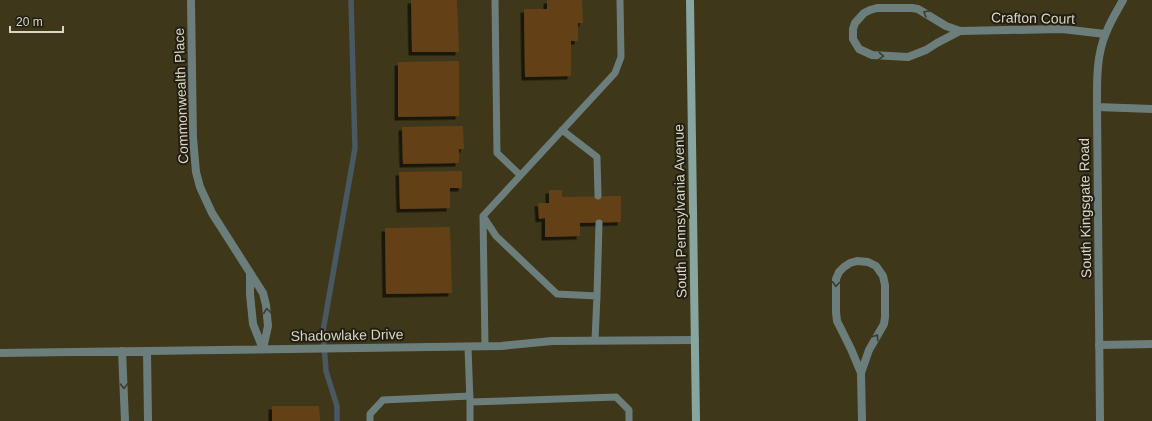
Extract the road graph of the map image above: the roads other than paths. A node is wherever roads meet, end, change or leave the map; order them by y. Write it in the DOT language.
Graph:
graph roads {
  1 [pos="191,0"];
  2 [pos="495,0"];
  3 [pos="620,0"];
  4 [pos="690,0"];
  5 [pos="1123,0"];
  6 [pos="960,31"];
  7 [pos="1105,34"];
  8 [pos="1097,107"];
  9 [pos="1152,109"];
  10 [pos="562,130"];
  11 [pos="520,175"];
  12 [pos="598,196"];
  13 [pos="483,216"];
  14 [pos="598,223"];
  15 [pos="250,273"];
  16 [pos="597,296"];
  17 [pos="595,340"];
  18 [pos="695,340"];
  19 [pos="1152,344"];
  20 [pos="1099,345"];
  21 [pos="468,346"];
  22 [pos="485,346"];
  23 [pos="263,350"];
  24 [pos="122,351"];
  25 [pos="147,351"];
  26 [pos="0,353"];
  27 [pos="861,373"];
  28 [pos="470,399"];
  29 [pos="125,421"];
  30 [pos="148,421"];
  31 [pos="370,421"];
  32 [pos="470,421"];
  33 [pos="630,421"];
  34 [pos="696,421"];
  35 [pos="862,421"];
  36 [pos="1100,421"];
  1 -- 15 [label="street, Commonwealth Place"];
  2 -- 11 [label="lane"];
  3 -- 10 [label="lane"];
  4 -- 18 [label="main road, South Pennsylvania Avenue"];
  5 -- 7 [label="street, South Kingsgate Road"];
  6 -- 6 [label="street, Crafton Court, one-way"];
  6 -- 7 [label="street, Crafton Court"];
  7 -- 8 [label="street, South Kingsgate Road"];
  8 -- 9 [label="street"];
  8 -- 20 [label="street, South Kingsgate Road"];
  10 -- 11 [label="lane"];
  10 -- 12 [label="lane"];
  11 -- 13 [label="lane"];
  13 -- 16 [label="lane"];
  13 -- 22 [label="lane"];
  14 -- 16 [label="lane"];
  15 -- 23 [label="street"];
  23 -- 15 [label="street, Commonwealth Place, one-way"];
  16 -- 17 [label="lane"];
  17 -- 18 [label="street, Shadowlake Drive"];
  17 -- 22 [label="street, Shadowlake Drive"];
  18 -- 34 [label="main road, South Pennsylvania Avenue"];
  19 -- 20 [label="street"];
  20 -- 36 [label="street, South Kingsgate Road"];
  21 -- 22 [label="street, Shadowlake Drive"];
  21 -- 23 [label="street, Shadowlake Drive"];
  21 -- 28 [label="lane"];
  23 -- 25 [label="street, Shadowlake Drive"];
  24 -- 25 [label="street, Shadowlake Drive"];
  24 -- 26 [label="street, Shadowlake Drive"];
  24 -- 29 [label="street, one-way"];
  25 -- 30 [label="street"];
  27 -- 27 [label="street, one-way"];
  27 -- 35 [label="street"];
  28 -- 31 [label="lane"];
  28 -- 32 [label="lane"];
  28 -- 33 [label="lane"];
}
